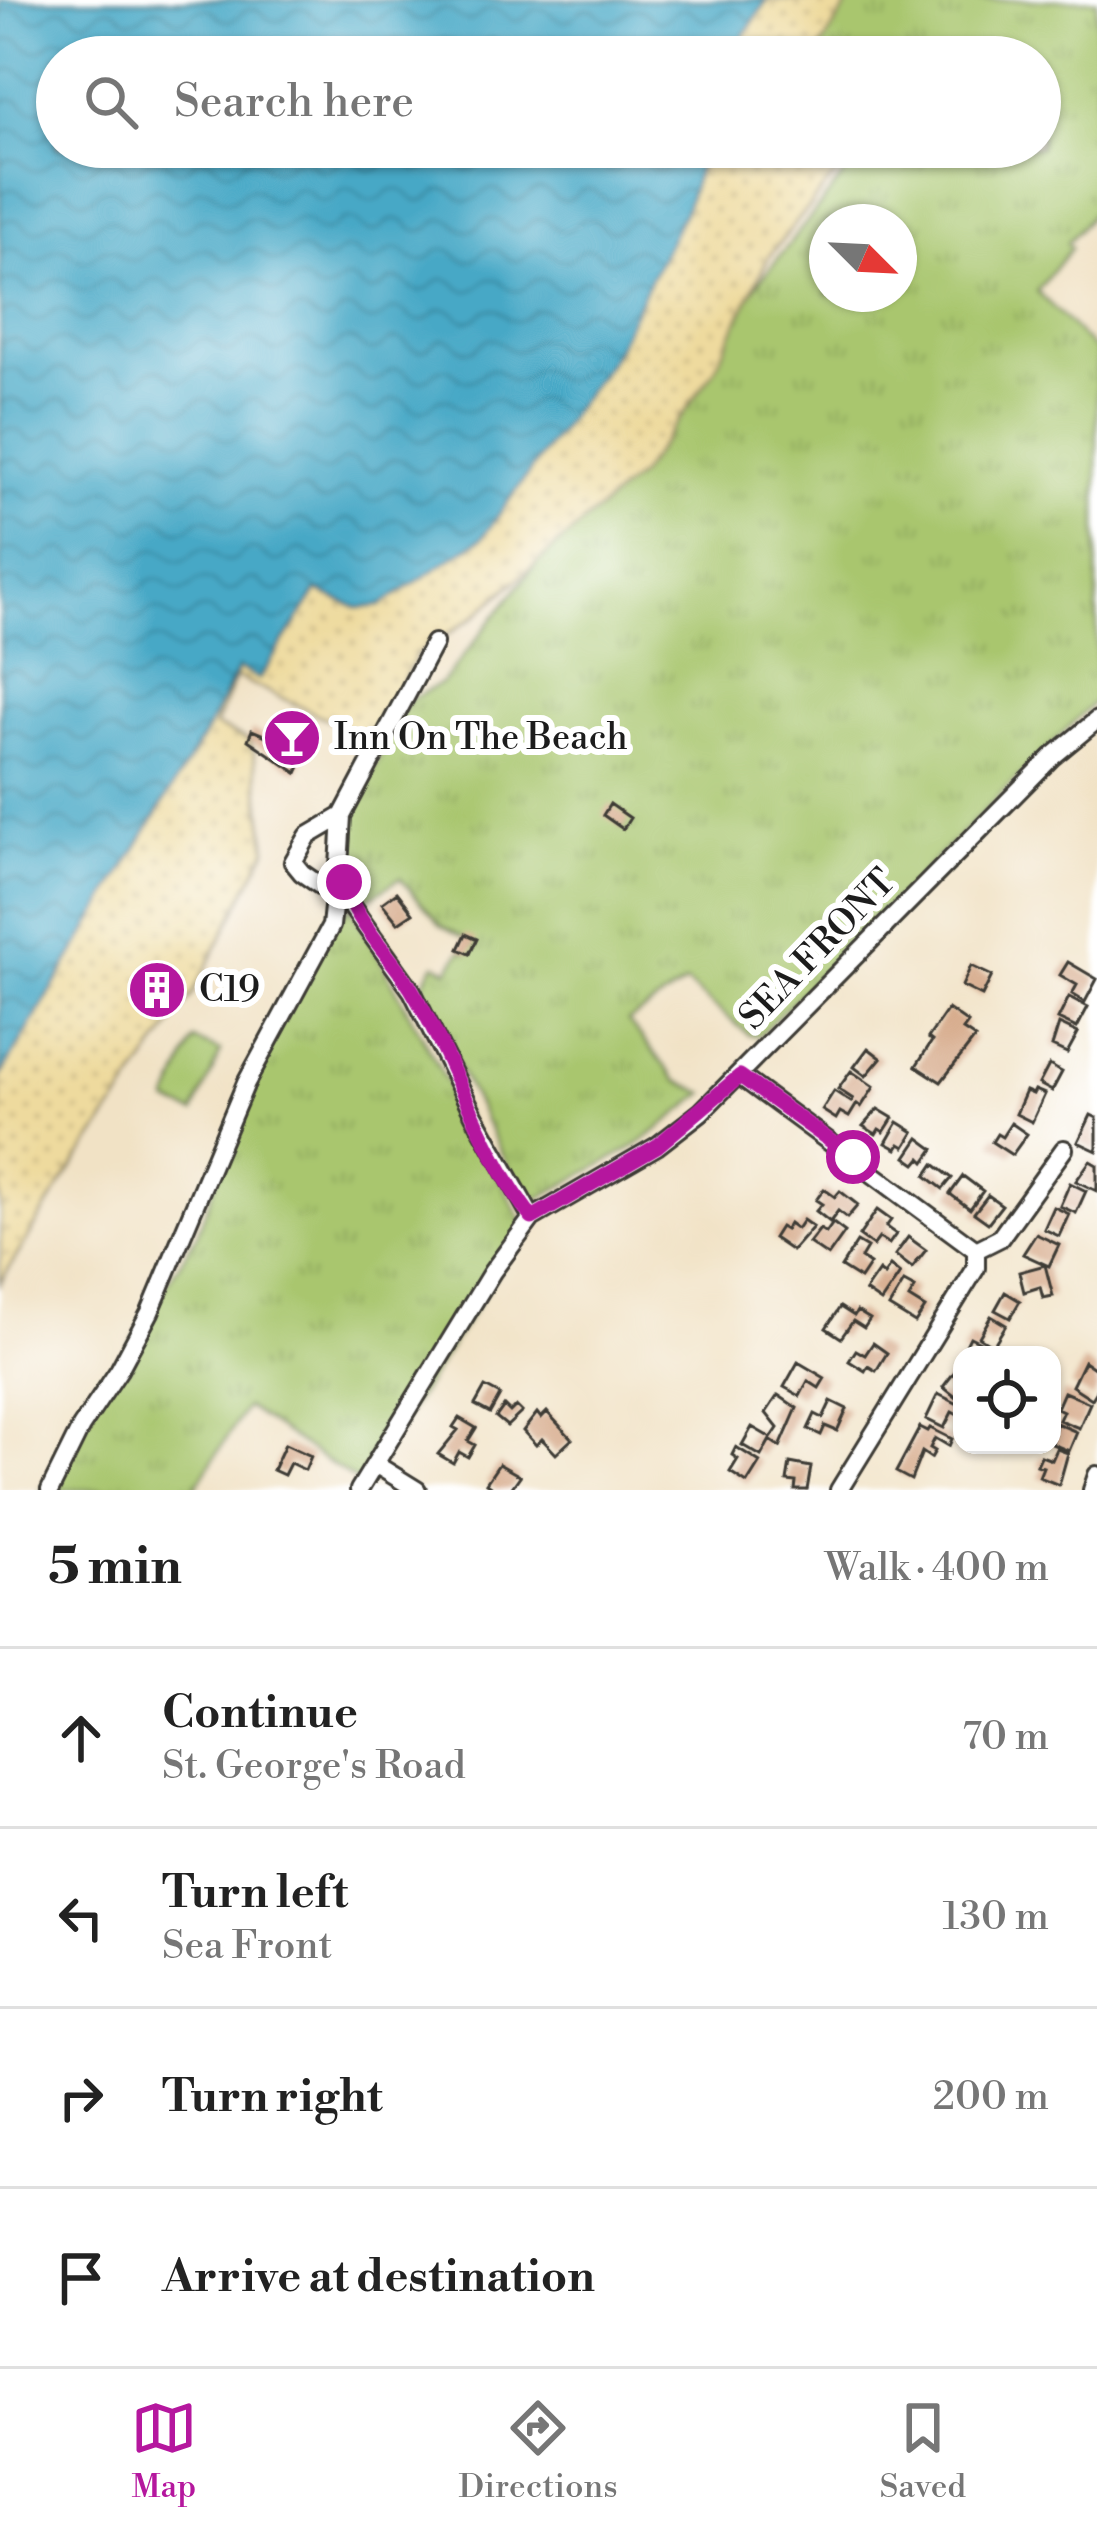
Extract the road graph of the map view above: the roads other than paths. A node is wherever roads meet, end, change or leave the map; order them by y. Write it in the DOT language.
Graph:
graph roads {
  1 [pos="434,643"];
  2 [pos="1097,720"];
  3 [pos="342,816"];
  4 [pos="308,836"];
  5 [pos="337,856"];
  6 [pos="342,902"];
  7 [pos="740,1076"];
  8 [pos="1064,1149"];
  9 [pos="532,1218"];
  10 [pos="976,1250"];
  11 [pos="375,1464"];
  12 [pos="1097,1475"];
  13 [pos="50,1490"];
  14 [pos="359,1490"];
  15 [pos="417,1490"];
  16 [pos="839,1490"];
  17 [pos="1092,1490"];
  1 -- 3 [label="street"];
  2 -- 7 [label="street, SEA FRONT"];
  3 -- 4 [label="street"];
  3 -- 5 [label="street"];
  4 -- 5 [label="street"];
  4 -- 6 [label="street"];
  5 -- 6 [label="street"];
  6 -- 9 [label="street"];
  6 -- 13 [label="street"];
  7 -- 9 [label="street, SEA FRONT"];
  7 -- 10 [label="street"];
  8 -- 10 [label="street"];
  9 -- 11 [label="street, SEA FRONT"];
  10 -- 16 [label="street"];
  11 -- 14 [label="street, SEA FRONT"];
  11 -- 15 [label="street"];
  12 -- 17 [label="street"];
}
